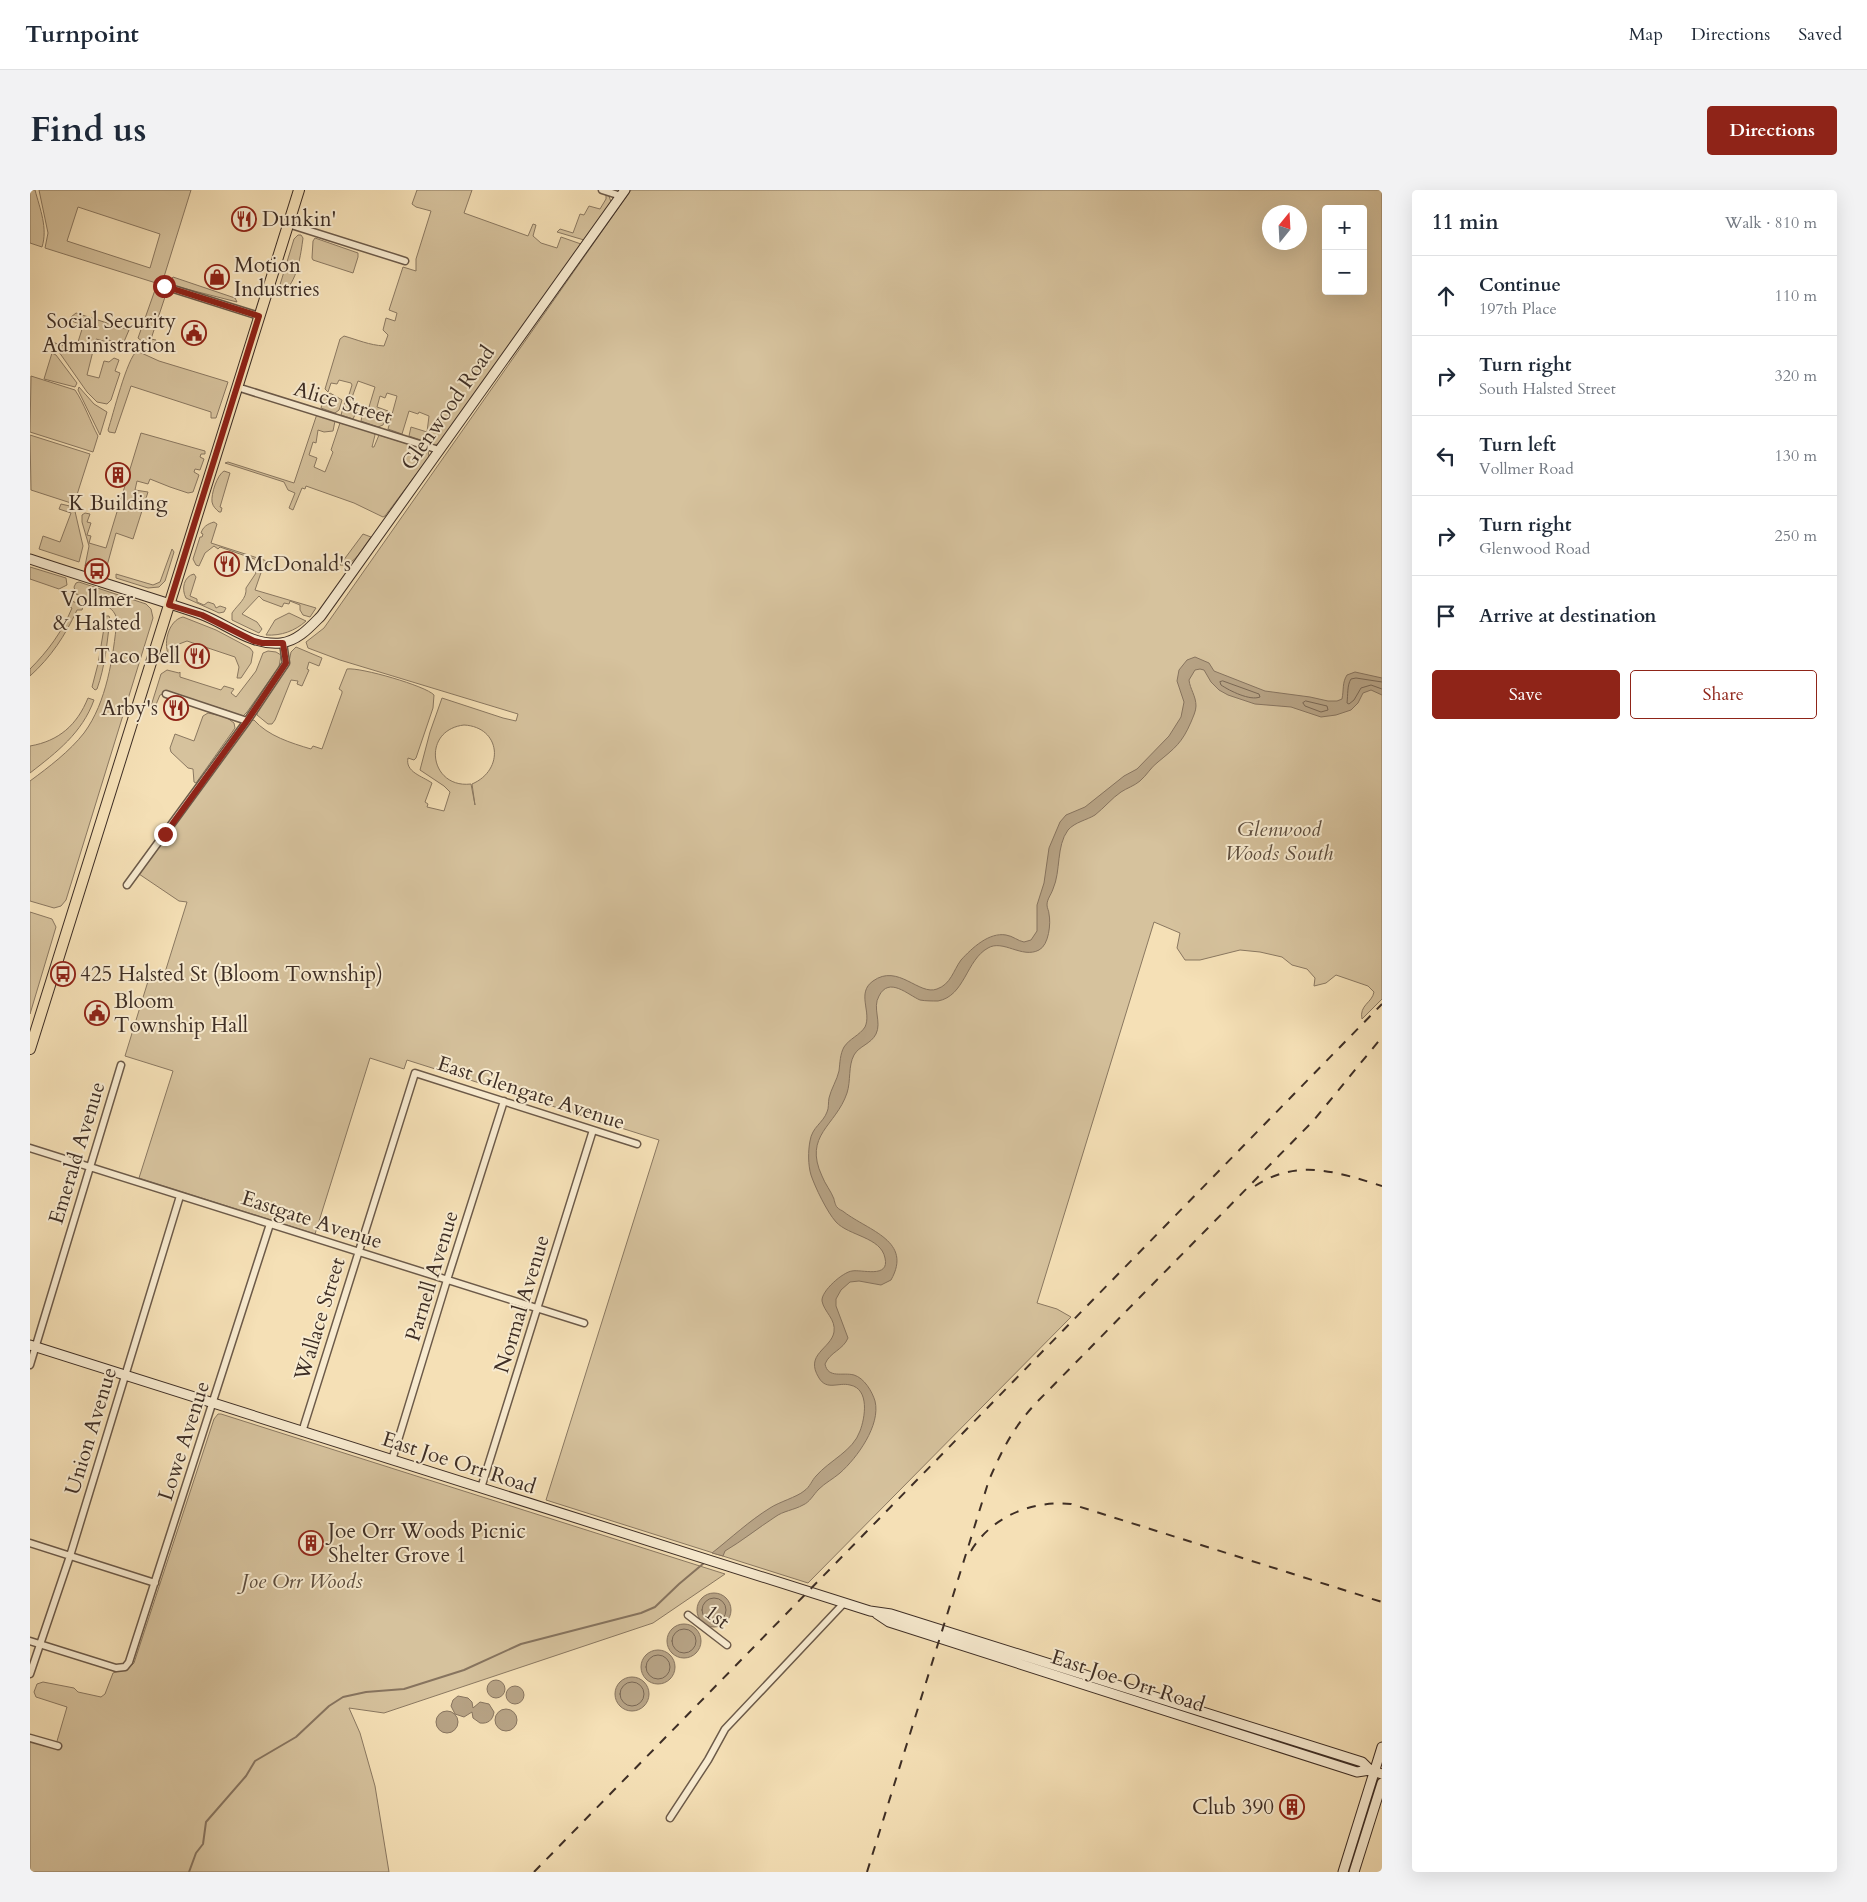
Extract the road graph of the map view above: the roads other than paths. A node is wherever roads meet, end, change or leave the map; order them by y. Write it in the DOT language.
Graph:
graph roads {
  1 [pos="299,190"];
  2 [pos="602,190"];
  3 [pos="623,193"];
  4 [pos="288,224"];
  5 [pos="405,261"];
  6 [pos="164,286"];
  7 [pos="259,316"];
  8 [pos="237,387"];
  9 [pos="439,450"];
  10 [pos="30,559"];
  11 [pos="169,605"];
  12 [pos="283,643"];
  13 [pos="166,694"];
  14 [pos="247,721"];
  15 [pos="127,885"];
  16 [pos="30,1049"];
  17 [pos="121,1065"];
  18 [pos="415,1073"];
  19 [pos="504,1102"];
  20 [pos="593,1130"];
  21 [pos="638,1144"];
  22 [pos="30,1148"];
  23 [pos="90,1168"];
  24 [pos="180,1196"];
  25 [pos="270,1224"];
  26 [pos="359,1252"];
  27 [pos="447,1280"];
  28 [pos="537,1309"];
  29 [pos="584,1323"];
  30 [pos="33,1346"];
  31 [pos="30,1366"];
  32 [pos="124,1375"];
  33 [pos="213,1403"];
  34 [pos="302,1432"];
  35 [pos="392,1460"];
  36 [pos="481,1488"];
  37 [pos="30,1543"];
  38 [pos="70,1556"];
  39 [pos="155,1583"];
  40 [pos="844,1603"];
  41 [pos="688,1616"];
  42 [pos="30,1641"];
  43 [pos="40,1644"];
  44 [pos="727,1645"];
  45 [pos="30,1674"];
  46 [pos="30,1738"];
  47 [pos="58,1746"];
  48 [pos="1382,1747"];
  49 [pos="1376,1772"];
  50 [pos="1382,1783"];
  51 [pos="670,1818"];
  52 [pos="1343,1872"];
  53 [pos="1354,1872"];
  1 -- 4 [label="main road"];
  2 -- 3 [label="street"];
  3 -- 9 [label="street, Glenwood Road"];
  4 -- 5 [label="street"];
  4 -- 7 [label="main road"];
  6 -- 7 [label="street"];
  7 -- 8 [label="main road"];
  8 -- 9 [label="street, Alice Street"];
  8 -- 11 [label="main road"];
  9 -- 12 [label="street, Glenwood Road"];
  10 -- 11 [label="street"];
  11 -- 12 [label="street"];
  11 -- 16 [label="main road"];
  12 -- 14 [label="street"];
  13 -- 14 [label="street"];
  14 -- 15 [label="street"];
  17 -- 23 [label="street, Emerald Avenue"];
  18 -- 19 [label="street, East Glengate Avenue"];
  18 -- 26 [label="street, Wallace Street"];
  19 -- 20 [label="street, East Glengate Avenue"];
  19 -- 27 [label="street, Parnell Avenue"];
  20 -- 21 [label="street, East Glengate Avenue"];
  20 -- 28 [label="street, Normal Avenue"];
  22 -- 23 [label="street, Eastgate Avenue"];
  23 -- 24 [label="street, Eastgate Avenue"];
  23 -- 30 [label="street, Emerald Avenue"];
  24 -- 25 [label="street, Eastgate Avenue"];
  24 -- 32 [label="street, Union Avenue"];
  25 -- 26 [label="street, Eastgate Avenue"];
  25 -- 33 [label="street, Lowe Avenue"];
  26 -- 27 [label="street, Eastgate Avenue"];
  26 -- 34 [label="street, Wallace Street"];
  27 -- 28 [label="street, Eastgate Avenue"];
  27 -- 35 [label="street, Parnell Avenue"];
  28 -- 29 [label="street, Eastgate Avenue"];
  28 -- 36 [label="street, Normal Avenue"];
  30 -- 31 [label="street, Emerald Avenue"];
  30 -- 32 [label="street, East Joe Orr Road"];
  32 -- 33 [label="street, East Joe Orr Road"];
  32 -- 38 [label="street, Union Avenue"];
  33 -- 34 [label="street, East Joe Orr Road"];
  33 -- 39 [label="street, Lowe Avenue"];
  34 -- 35 [label="street, East Joe Orr Road"];
  35 -- 36 [label="street, East Joe Orr Road"];
  36 -- 40 [label="street, East Joe Orr Road"];
  37 -- 38 [label="street"];
  38 -- 39 [label="street"];
  38 -- 43 [label="street, Union Avenue"];
  39 -- 43 [label="street, Lowe Avenue"];
  40 -- 49 [label="street, East Joe Orr Road"];
  40 -- 51 [label="street"];
  41 -- 44 [label="street, 1st"];
  42 -- 43 [label="street"];
  43 -- 45 [label="street, Union Avenue"];
  46 -- 47 [label="street"];
  48 -- 49 [label="street"];
  49 -- 52 [label="street"];
  50 -- 53 [label="street"];
}
